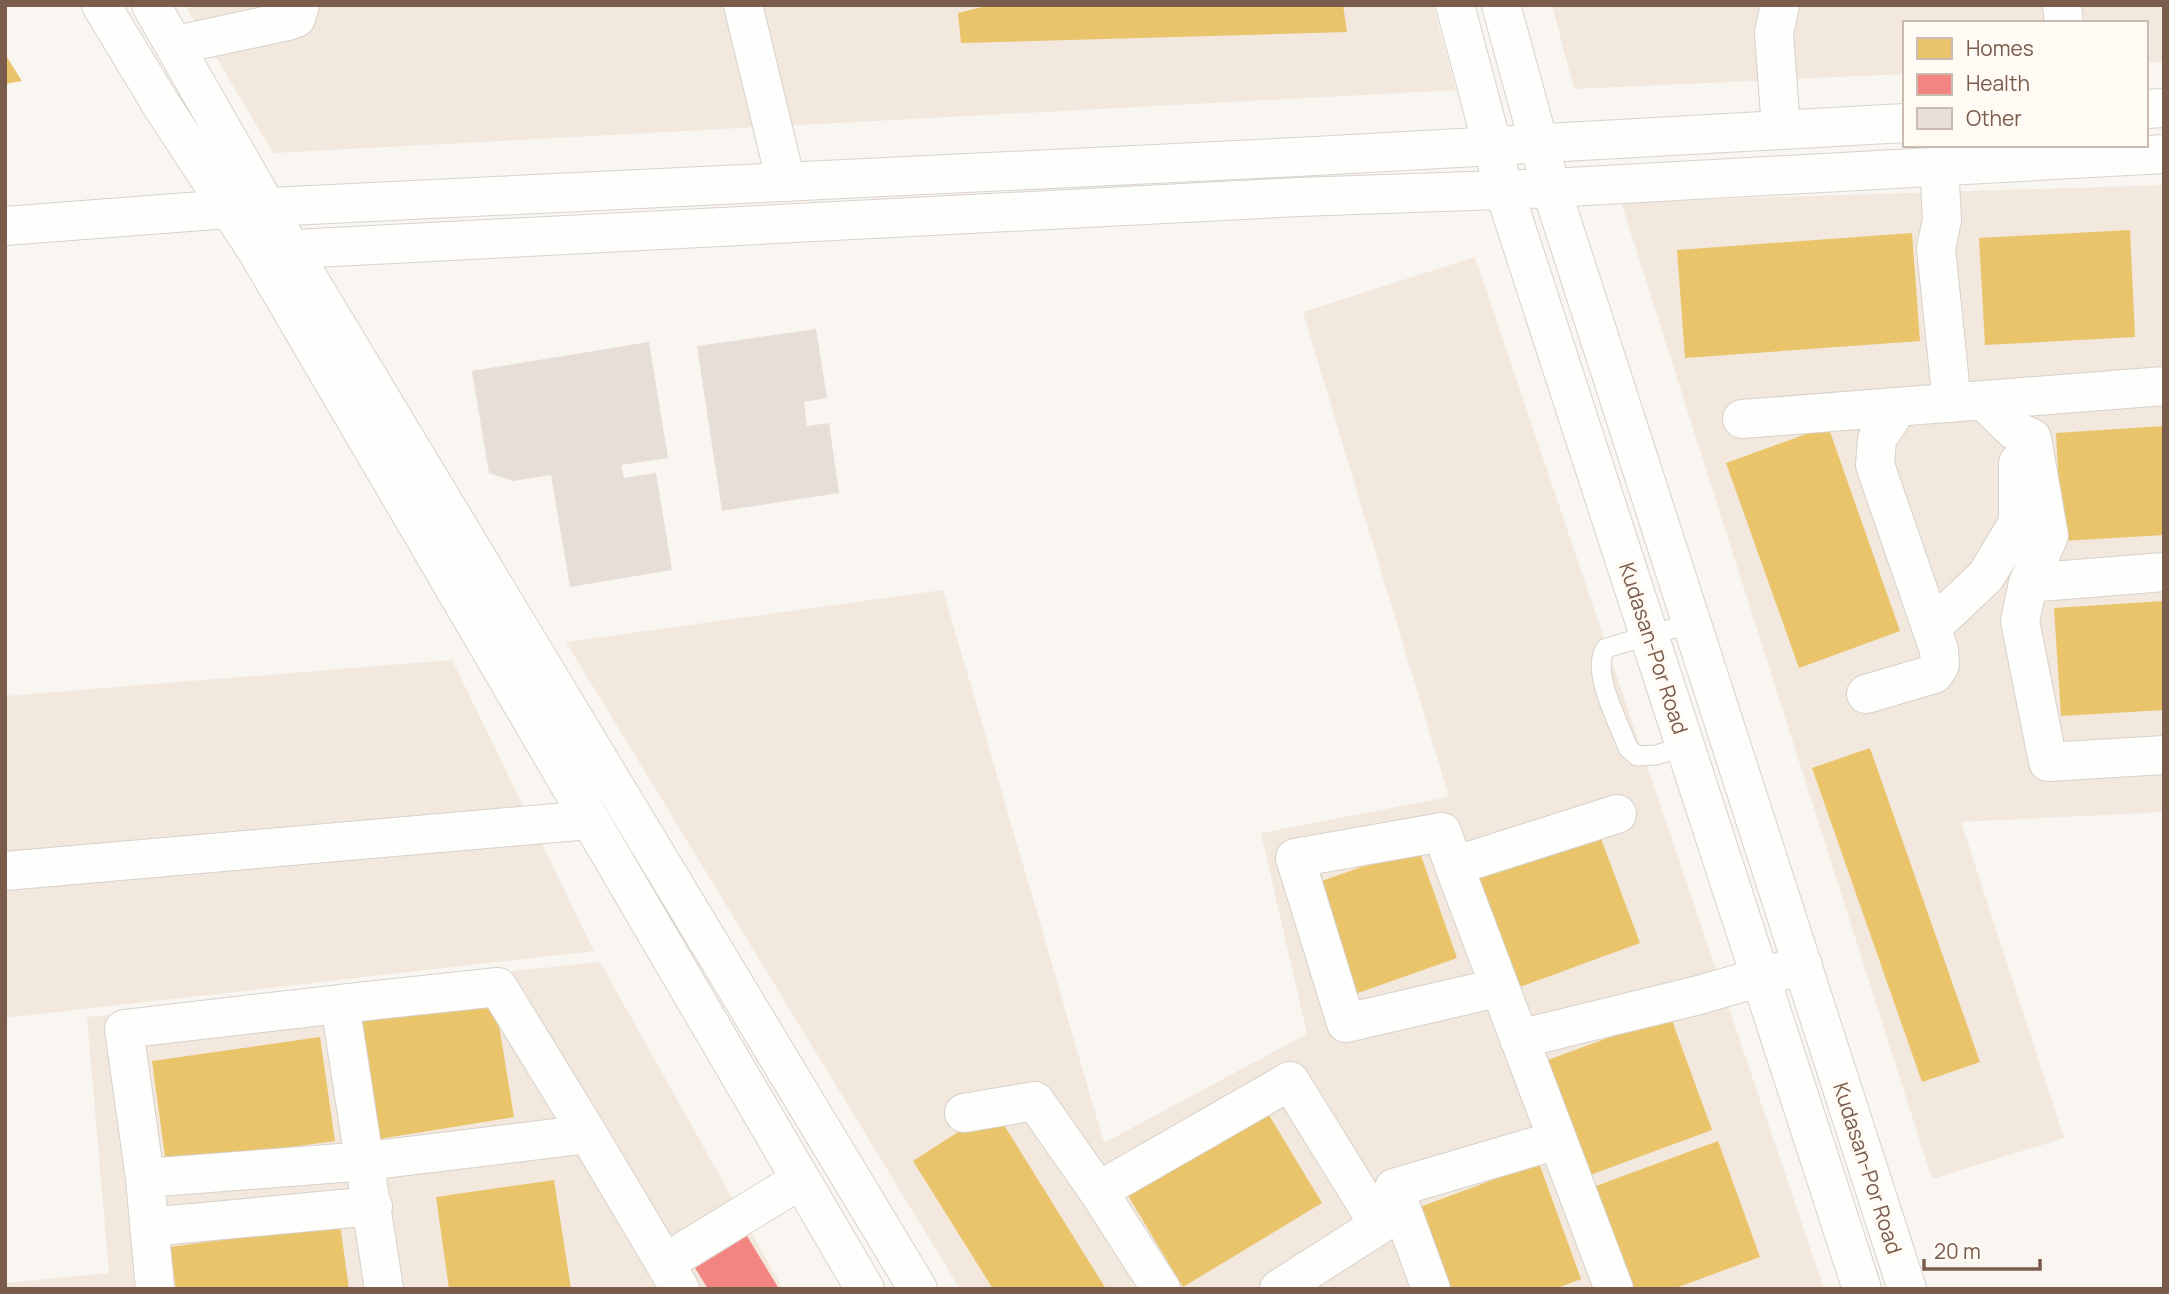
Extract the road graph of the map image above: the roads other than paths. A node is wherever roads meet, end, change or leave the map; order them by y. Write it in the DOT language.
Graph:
graph roads {
  1 [pos="101,5"];
  2 [pos="151,5"];
  3 [pos="300,5"];
  4 [pos="743,5"];
  5 [pos="1455,5"];
  6 [pos="1501,5"];
  7 [pos="1780,5"];
  8 [pos="176,45"];
  9 [pos="1903,122"];
  10 [pos="1781,130"];
  11 [pos="1538,144"];
  12 [pos="1493,146"];
  13 [pos="2164,154"];
  14 [pos="1939,165"];
  15 [pos="786,182"];
  16 [pos="1551,188"];
  17 [pos="1504,190"];
  18 [pos="266,205"];
  19 [pos="228,209"];
  20 [pos="5,226"];
  21 [pos="274,250"];
  22 [pos="2164,386"];
  23 [pos="1971,402"];
  24 [pos="1898,407"];
  25 [pos="1742,419"];
  26 [pos="2014,430"];
  27 [pos="2164,572"];
  28 [pos="2028,583"];
  29 [pos="1692,623"];
  30 [pos="1931,628"];
  31 [pos="1650,636"];
  32 [pos="1866,694"];
  33 [pos="1686,746"];
  34 [pos="2164,755"];
  35 [pos="1617,814"];
  36 [pos="589,820"];
  37 [pos="1454,866"];
  38 [pos="5,871"];
  39 [pos="1803,965"];
  40 [pos="1762,978"];
  41 [pos="1497,988"];
  42 [pos="340,1004"];
  43 [pos="1519,1039"];
  44 [pos="964,1114"];
  45 [pos="588,1134"];
  46 [pos="1557,1140"];
  47 [pos="367,1161"];
  48 [pos="145,1178"];
  49 [pos="800,1180"];
  50 [pos="1098,1191"];
  51 [pos="373,1206"];
  52 [pos="149,1227"];
  53 [pos="673,1276"];
  54 [pos="155,1289"];
  55 [pos="384,1289"];
  56 [pos="865,1289"];
  57 [pos="918,1289"];
  58 [pos="1161,1289"];
  59 [pos="1279,1289"];
  60 [pos="1431,1289"];
  61 [pos="1614,1289"];
  62 [pos="1862,1289"];
  63 [pos="1907,1289"];
  1 -- 19 [label="street"];
  2 -- 8 [label="street"];
  3 -- 8 [label="street"];
  4 -- 15 [label="street"];
  5 -- 12 [label="street, Kudasan-Por Road"];
  6 -- 11 [label="street, Kudasan-Por Road"];
  7 -- 10 [label="street"];
  8 -- 18 [label="street"];
  9 -- 10 [label="street"];
  10 -- 11 [label="street"];
  11 -- 12 [label="street"];
  11 -- 16 [label="street, Kudasan-Por Road"];
  12 -- 15 [label="street"];
  12 -- 17 [label="street, Kudasan-Por Road"];
  13 -- 14 [label="street"];
  14 -- 16 [label="street"];
  14 -- 23 [label="street"];
  15 -- 18 [label="street"];
  16 -- 17 [label="street"];
  16 -- 29 [label="street, Kudasan-Por Road"];
  17 -- 21 [label="street"];
  17 -- 31 [label="street, Kudasan-Por Road"];
  18 -- 19 [label="street"];
  18 -- 21 [label="street"];
  19 -- 20 [label="street"];
  19 -- 21 [label="street"];
  21 -- 36 [label="street"];
  21 -- 57 [label="street"];
  22 -- 23 [label="street"];
  23 -- 24 [label="street"];
  23 -- 26 [label="street"];
  24 -- 25 [label="street"];
  24 -- 30 [label="street"];
  26 -- 28 [label="street"];
  26 -- 30 [label="street"];
  27 -- 28 [label="street"];
  28 -- 34 [label="street"];
  29 -- 31 [label="lane"];
  29 -- 39 [label="street, Kudasan-Por Road"];
  30 -- 32 [label="street"];
  31 -- 33 [label="street, Kudasan-Por Road"];
  31 -- 33 [label="lane"];
  33 -- 40 [label="street, Kudasan-Por Road"];
  35 -- 37 [label="street"];
  36 -- 38 [label="street"];
  36 -- 49 [label="street"];
  37 -- 41 [label="street"];
  37 -- 41 [label="street"];
  39 -- 40 [label="street"];
  39 -- 63 [label="street, Kudasan-Por Road"];
  40 -- 43 [label="street"];
  40 -- 62 [label="street, Kudasan-Por Road"];
  41 -- 43 [label="street"];
  42 -- 45 [label="street"];
  42 -- 47 [label="street"];
  42 -- 48 [label="street"];
  43 -- 46 [label="street"];
  44 -- 50 [label="street"];
  45 -- 47 [label="street"];
  45 -- 53 [label="street"];
  46 -- 60 [label="street"];
  46 -- 61 [label="street"];
  47 -- 48 [label="street"];
  47 -- 51 [label="street"];
  48 -- 52 [label="street"];
  49 -- 53 [label="street"];
  49 -- 56 [label="street"];
  50 -- 58 [label="street"];
  50 -- 59 [label="street"];
  51 -- 52 [label="street"];
  51 -- 55 [label="street"];
  52 -- 54 [label="street"];
}
